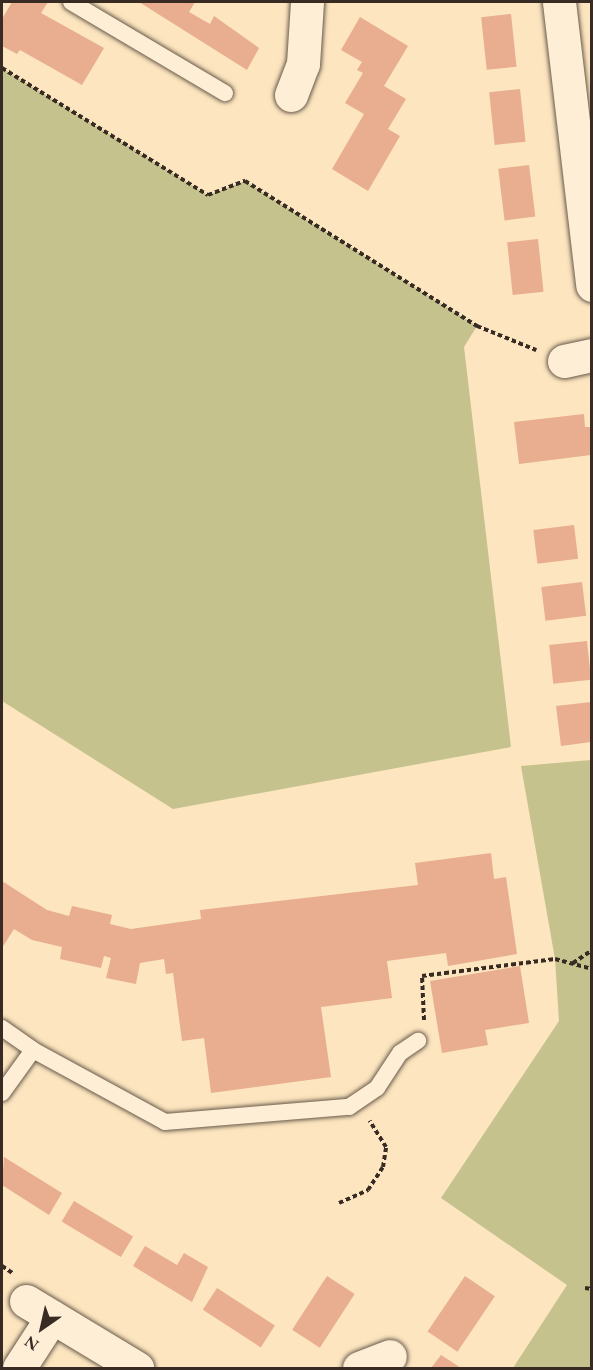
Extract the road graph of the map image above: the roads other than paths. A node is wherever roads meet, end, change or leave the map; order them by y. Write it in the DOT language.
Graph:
graph roads {
  1 [pos="71,2"];
  2 [pos="307,2"];
  3 [pos="559,2"];
  4 [pos="225,93"];
  5 [pos="291,95"];
  6 [pos="591,285"];
  7 [pos="2,1028"];
  8 [pos="418,1041"];
  9 [pos="33,1050"];
  10 [pos="2,1093"];
  11 [pos="390,1356"];
  12 [pos="19,1368"];
  13 [pos="137,1368"];
  14 [pos="359,1368"];
  1 -- 4 [label="lane"];
  2 -- 5 [label="street"];
  3 -- 6 [label="street"];
  7 -- 9 [label="lane"];
  8 -- 9 [label="lane"];
  9 -- 10 [label="lane"];
  11 -- 14 [label="street"];
  12 -- 13 [label="street"];
}
